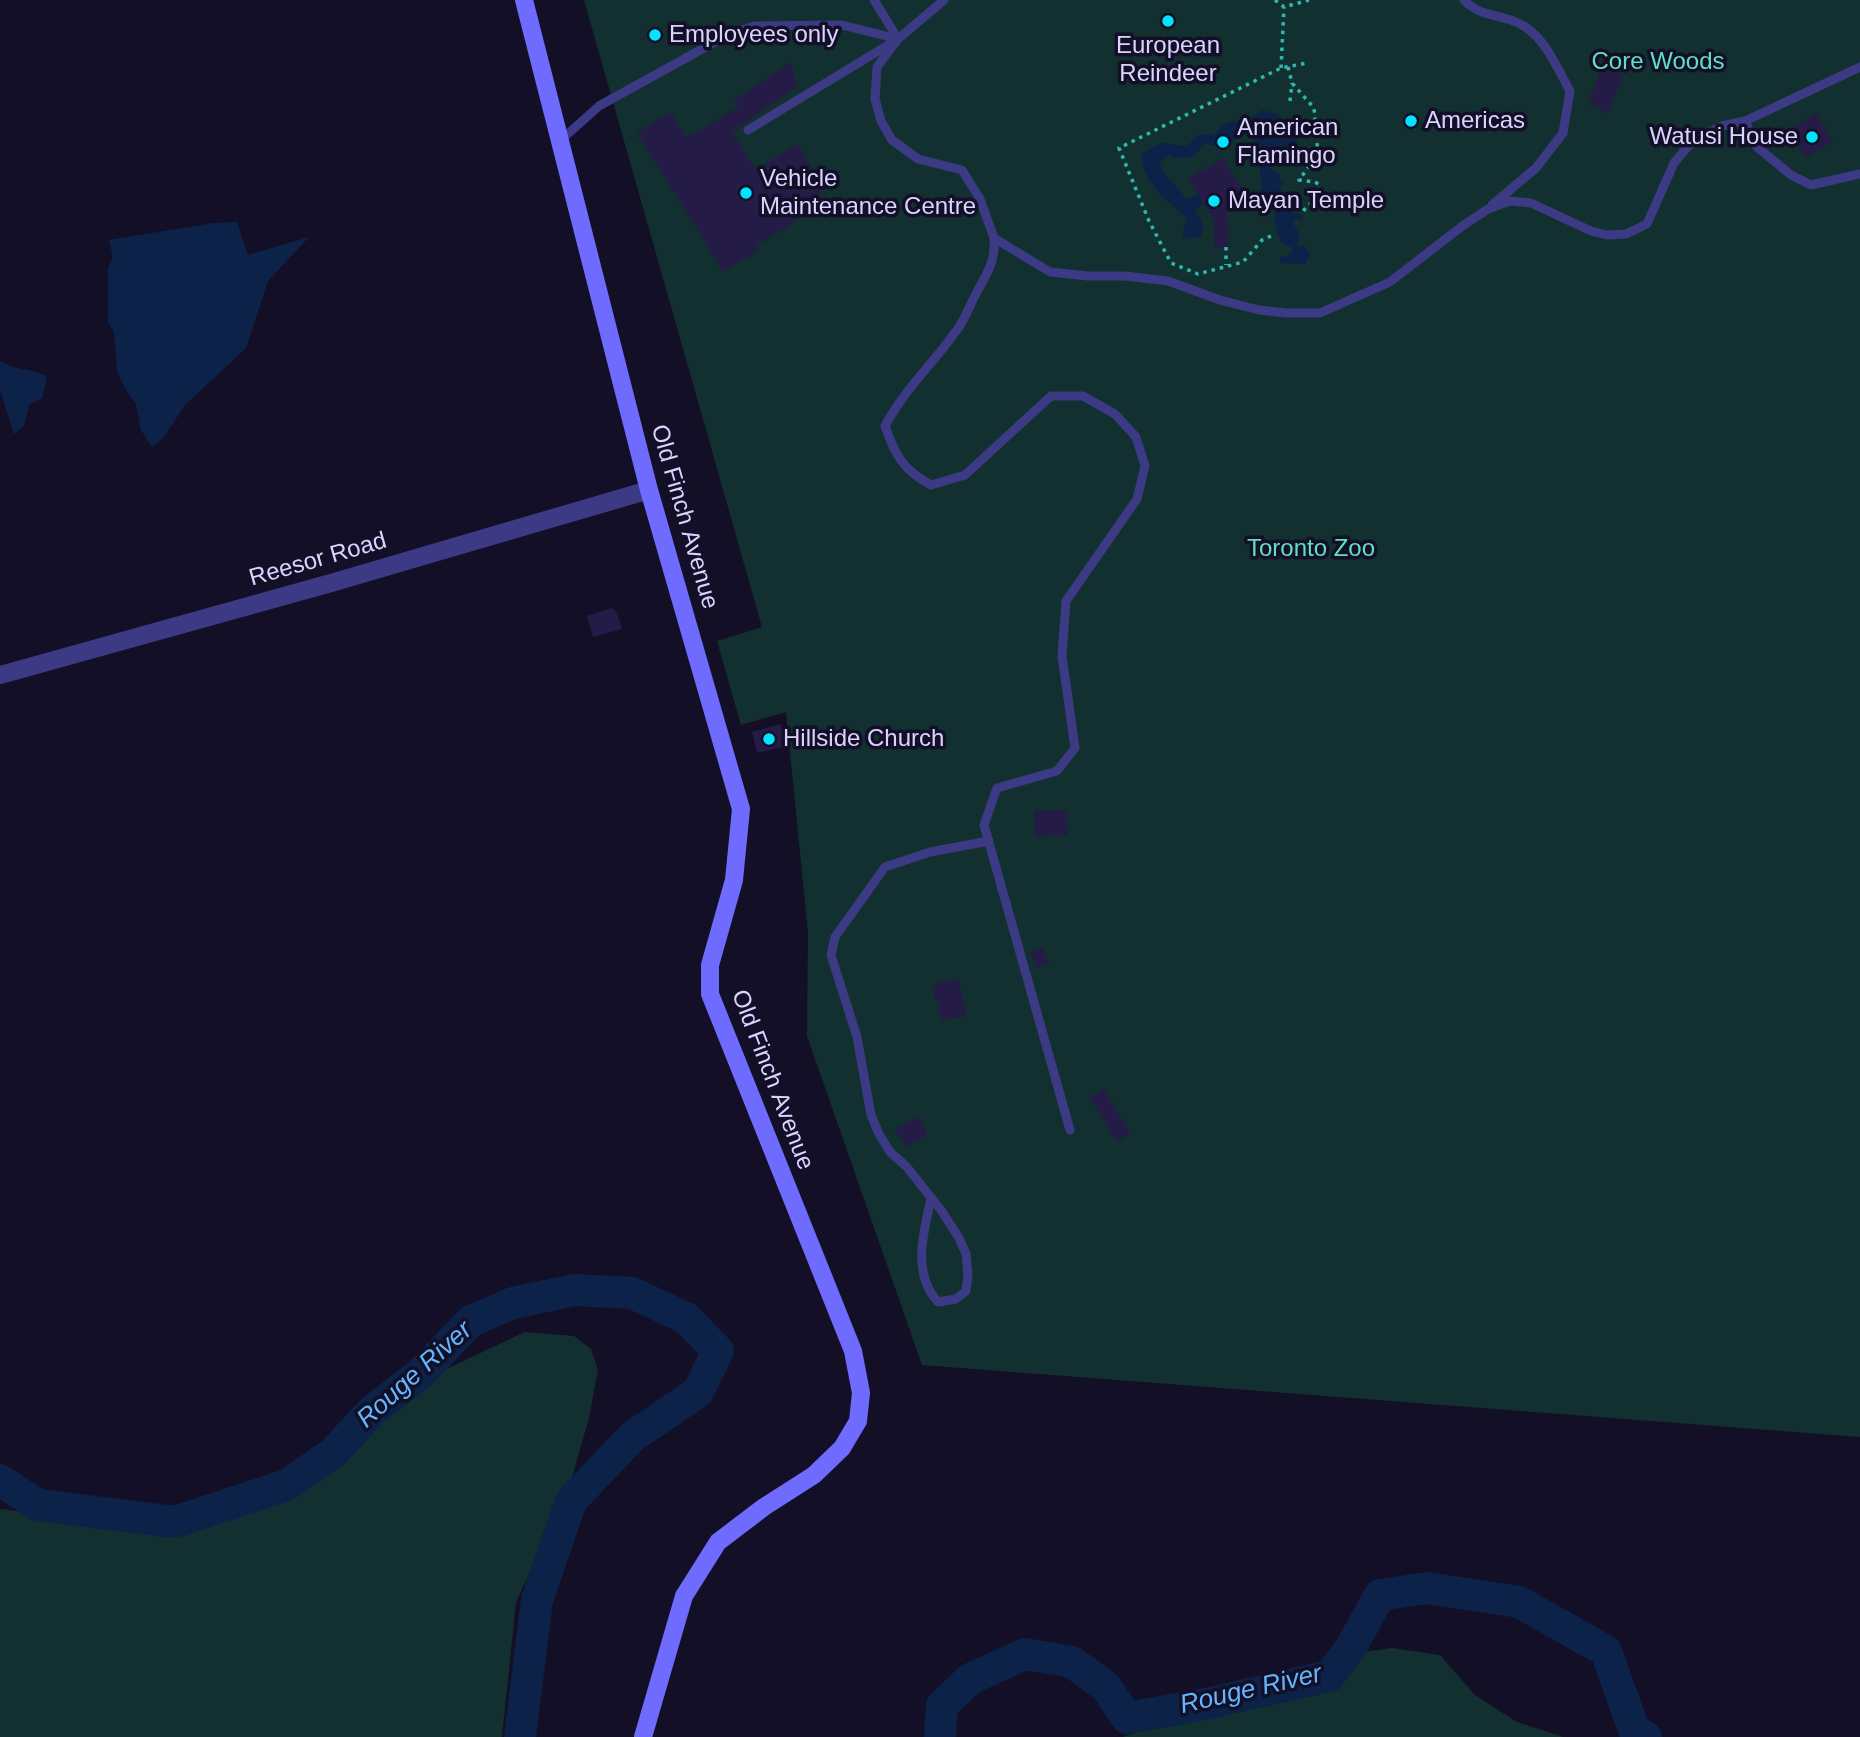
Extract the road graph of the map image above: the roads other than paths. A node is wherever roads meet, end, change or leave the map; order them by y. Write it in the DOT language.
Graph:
graph roads {
  1 [pos="524,0"];
  2 [pos="874,0"];
  3 [pos="944,0"];
  4 [pos="1464,0"];
  5 [pos="898,39"];
  6 [pos="1860,67"];
  7 [pos="1745,121"];
  8 [pos="748,130"];
  9 [pos="561,141"];
  10 [pos="1860,173"];
  11 [pos="1488,209"];
  12 [pos="994,238"];
  13 [pos="649,490"];
  14 [pos="0,675"];
  15 [pos="989,841"];
  16 [pos="1070,1130"];
  17 [pos="931,1199"];
  18 [pos="643,1737"];
  1 -- 9 [label="street, Old Finch Avenue"];
  2 -- 5 [label="lane"];
  3 -- 5 [label="lane"];
  4 -- 11 [label="lane"];
  5 -- 8 [label="lane"];
  5 -- 9 [label="lane"];
  5 -- 12 [label="lane"];
  6 -- 7 [label="lane"];
  7 -- 10 [label="lane"];
  7 -- 11 [label="lane"];
  9 -- 13 [label="street, Old Finch Avenue"];
  11 -- 12 [label="lane"];
  12 -- 15 [label="lane"];
  13 -- 14 [label="street, Reesor Road"];
  13 -- 18 [label="street, Old Finch Avenue"];
  15 -- 16 [label="lane"];
  15 -- 17 [label="lane"];
  17 -- 17 [label="lane"];
}
